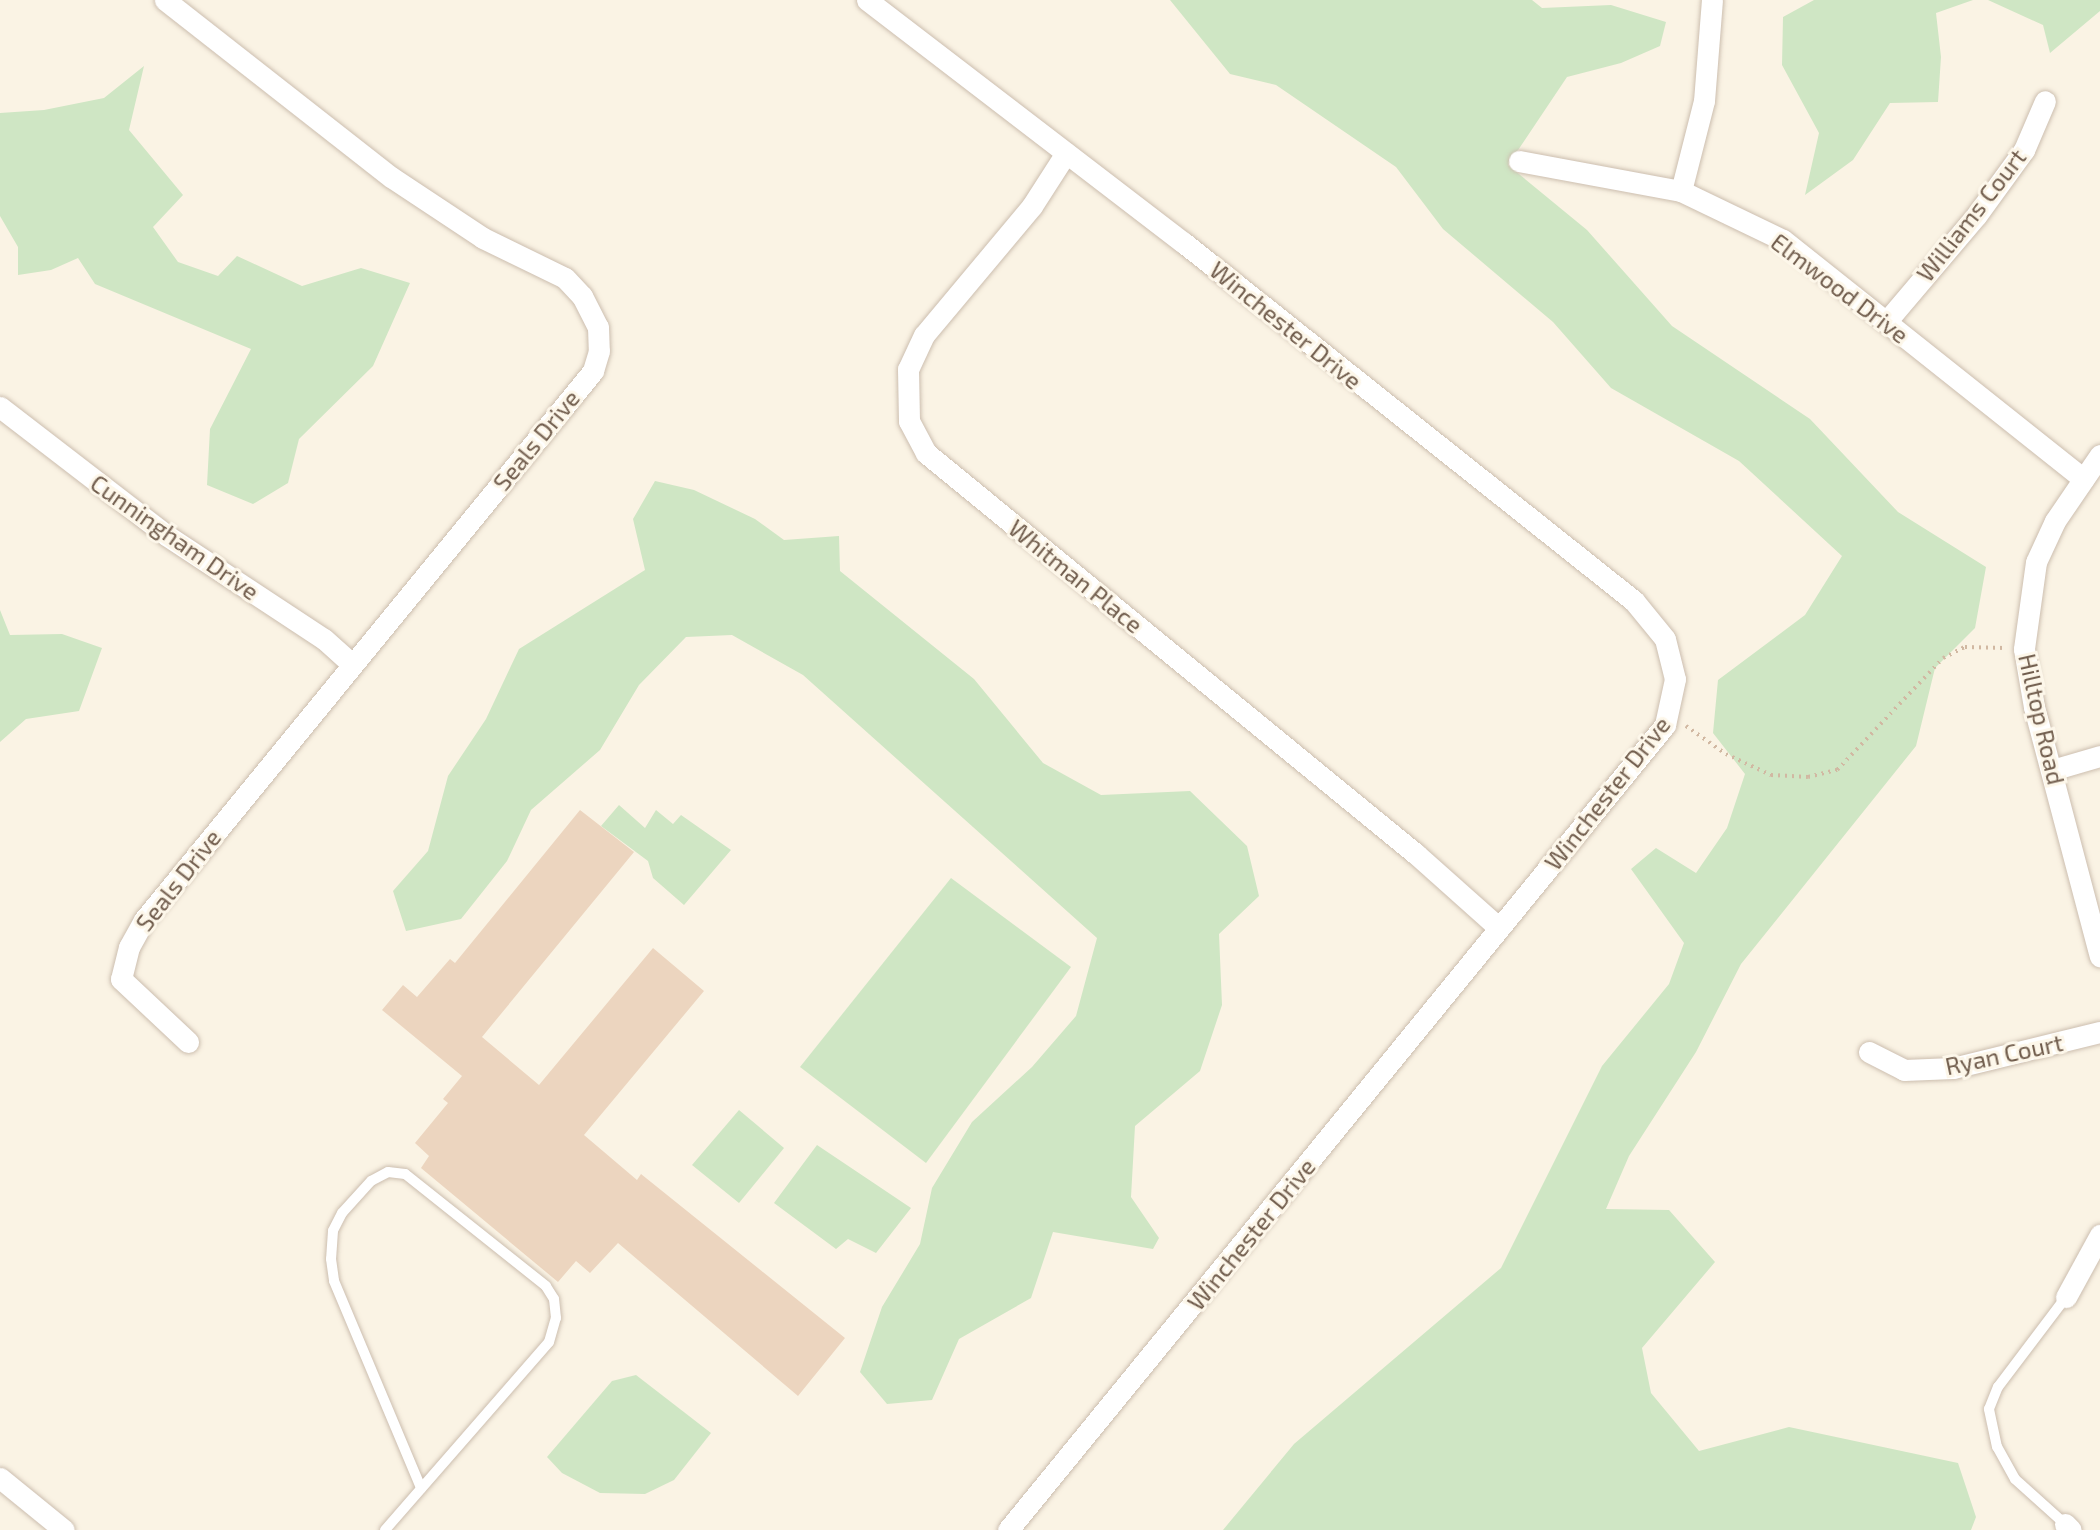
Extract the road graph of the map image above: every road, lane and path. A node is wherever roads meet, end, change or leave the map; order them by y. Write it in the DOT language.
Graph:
graph roads {
  1 [pos="165,0"];
  2 [pos="867,0"];
  3 [pos="1712,0"];
  4 [pos="2045,101"];
  5 [pos="1066,153"];
  6 [pos="1519,161"];
  7 [pos="1681,191"];
  8 [pos="1886,322"];
  9 [pos="0,407"];
  10 [pos="2100,455"];
  11 [pos="2083,479"];
  12 [pos="2024,649"];
  13 [pos="352,664"];
  14 [pos="1669,715"];
  15 [pos="2100,756"];
  16 [pos="2052,770"];
  17 [pos="1499,928"];
  18 [pos="2100,956"];
  19 [pos="2100,1032"];
  20 [pos="188,1042"];
  21 [pos="1868,1052"];
  22 [pos="2100,1235"];
  23 [pos="2066,1297"];
  24 [pos="0,1479"];
  25 [pos="421,1488"];
  26 [pos="2068,1527"];
  27 [pos="64,1530"];
  28 [pos="385,1530"];
  29 [pos="1008,1530"];
  1 -- 13 [label="street, Seals Drive"];
  2 -- 5 [label="street, Winchester Drive"];
  3 -- 7 [label="street"];
  4 -- 8 [label="street, Williams Court"];
  5 -- 14 [label="street, Winchester Drive"];
  5 -- 17 [label="street, Whitman Place"];
  6 -- 7 [label="street, Elmwood Drive"];
  7 -- 8 [label="street, Elmwood Drive"];
  8 -- 11 [label="street, Elmwood Drive"];
  9 -- 13 [label="street, Cunningham Drive"];
  10 -- 11 [label="street, Hilltop Road"];
  11 -- 12 [label="street, Hilltop Road"];
  12 -- 14 [label="path"];
  12 -- 16 [label="street, Hilltop Road"];
  13 -- 20 [label="street, Seals Drive"];
  14 -- 17 [label="street, Winchester Drive"];
  15 -- 16 [label="street"];
  16 -- 18 [label="street, Hilltop Road"];
  17 -- 29 [label="street, Winchester Drive"];
  19 -- 21 [label="street, Ryan Court"];
  22 -- 23 [label="street"];
  23 -- 26 [label="lane"];
  24 -- 27 [label="street"];
  25 -- 25 [label="lane"];
  25 -- 28 [label="lane"];
}
